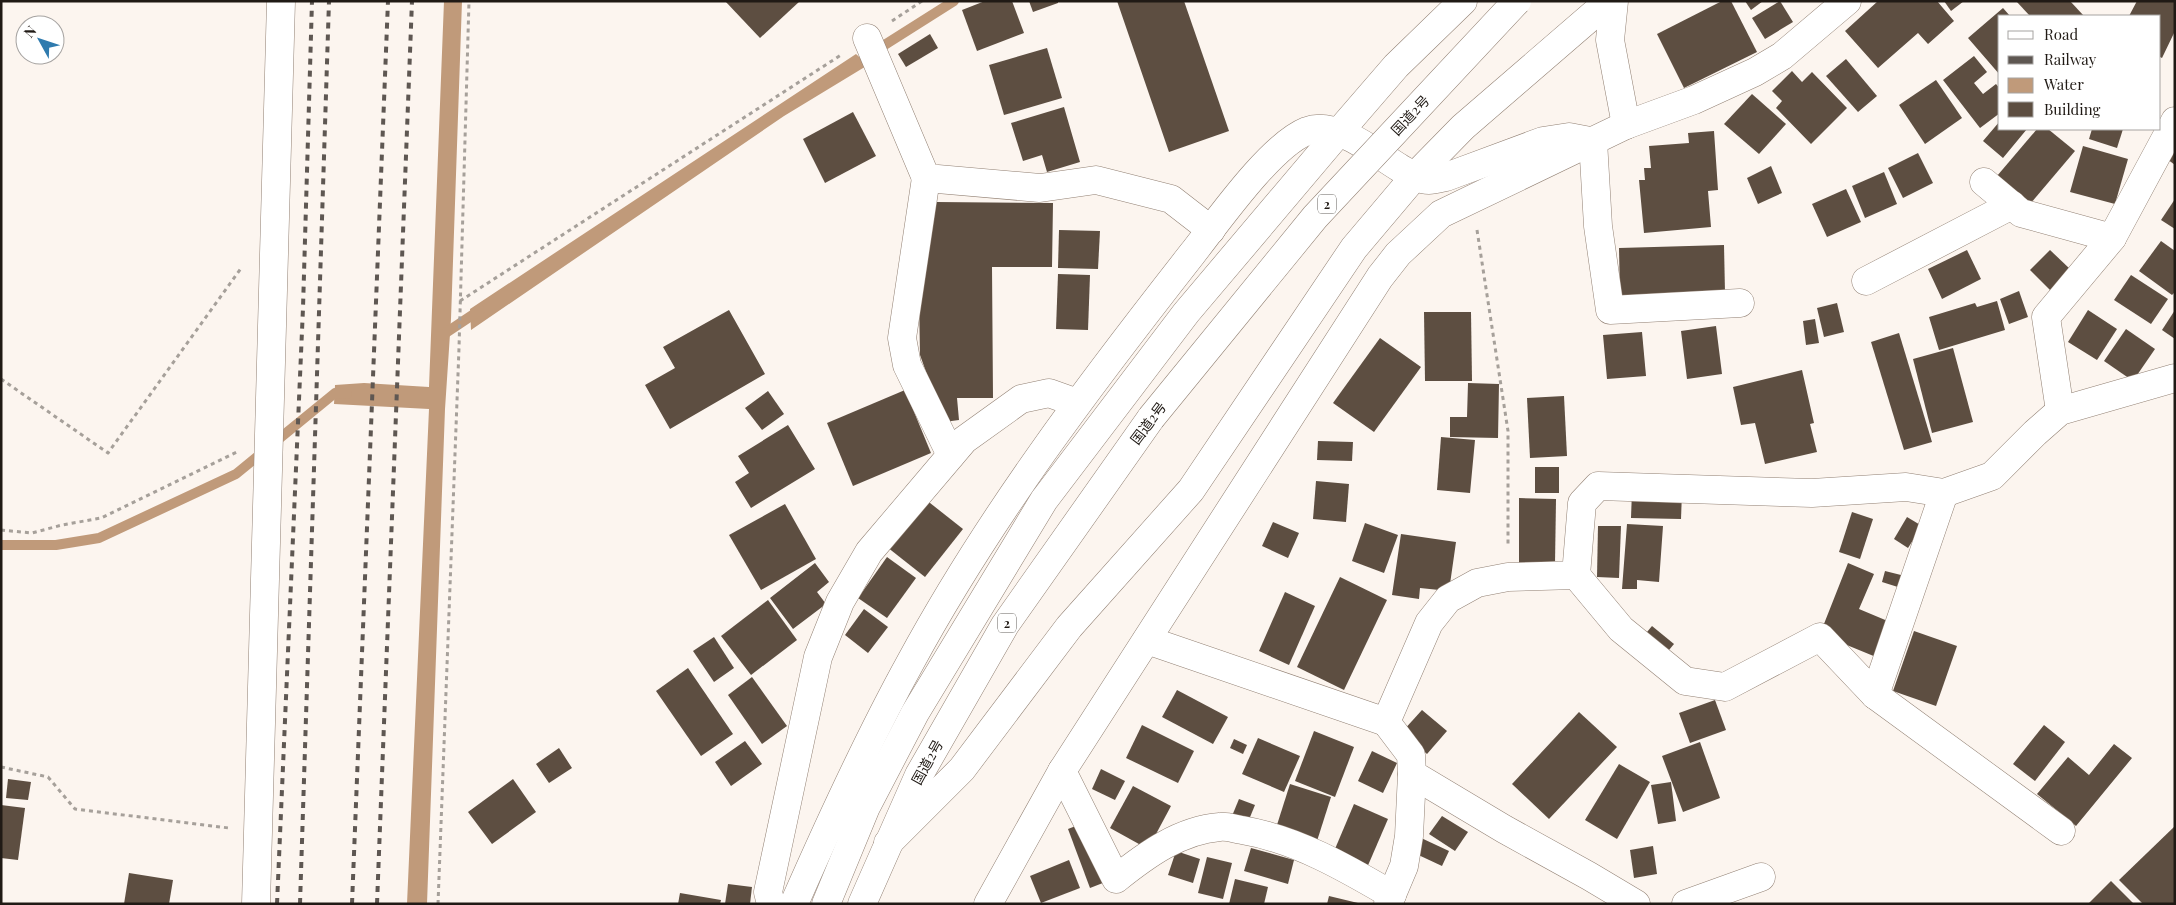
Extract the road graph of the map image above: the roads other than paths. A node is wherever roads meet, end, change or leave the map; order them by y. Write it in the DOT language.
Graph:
graph roads {
  1 [pos="280,1"];
  2 [pos="1463,1"];
  3 [pos="1517,1"];
  4 [pos="1609,1"];
  5 [pos="1614,1"];
  6 [pos="1847,1"];
  7 [pos="871,49"];
  8 [pos="2175,121"];
  9 [pos="1626,125"];
  10 [pos="1339,132"];
  11 [pos="1593,141"];
  12 [pos="1414,177"];
  13 [pos="926,178"];
  14 [pos="1984,182"];
  15 [pos="2012,205"];
  16 [pos="1211,230"];
  17 [pos="2112,238"];
  18 [pos="1866,281"];
  19 [pos="1740,303"];
  20 [pos="2175,378"];
  21 [pos="1077,403"];
  22 [pos="2060,411"];
  23 [pos="951,455"];
  24 [pos="1944,493"];
  25 [pos="1576,574"];
  26 [pos="1147,640"];
  27 [pos="1874,694"];
  28 [pos="1386,722"];
  29 [pos="1062,770"];
  30 [pos="1412,774"];
  31 [pos="2061,831"];
  32 [pos="888,843"];
  33 [pos="1761,876"];
  34 [pos="1390,899"];
  35 [pos="256,904"];
  36 [pos="771,904"];
  37 [pos="794,904"];
  38 [pos="826,904"];
  39 [pos="862,904"];
  40 [pos="988,904"];
  41 [pos="1636,904"];
  42 [pos="1686,904"];
  1 -- 35 [label="main road"];
  2 -- 10 [label="main road"];
  3 -- 32 [label="main road, 国道2号 / 2, bridge"];
  4 -- 12 [label="main road"];
  5 -- 9 [label="main road"];
  6 -- 9 [label="main road"];
  7 -- 13 [label="main road"];
  8 -- 17 [label="main road"];
  9 -- 11 [label="main road"];
  10 -- 12 [label="main road"];
  10 -- 16 [label="main road"];
  10 -- 38 [label="main road"];
  11 -- 12 [label="main road"];
  11 -- 19 [label="main road"];
  11 -- 26 [label="main road"];
  12 -- 32 [label="main road"];
  13 -- 16 [label="main road"];
  13 -- 23 [label="main road"];
  14 -- 15 [label="main road"];
  15 -- 17 [label="main road"];
  15 -- 18 [label="main road"];
  16 -- 21 [label="main road"];
  17 -- 22 [label="main road"];
  20 -- 22 [label="main road"];
  21 -- 23 [label="main road"];
  21 -- 37 [label="main road"];
  22 -- 24 [label="main road"];
  23 -- 36 [label="main road"];
  24 -- 25 [label="main road"];
  24 -- 27 [label="main road"];
  25 -- 27 [label="main road"];
  25 -- 28 [label="main road"];
  26 -- 28 [label="main road"];
  26 -- 29 [label="main road"];
  27 -- 31 [label="main road"];
  28 -- 30 [label="main road"];
  29 -- 34 [label="main road"];
  29 -- 40 [label="main road"];
  30 -- 34 [label="main road"];
  30 -- 41 [label="main road"];
  32 -- 39 [label="main road, 国道2号 / 2"];
  33 -- 42 [label="main road"];
}
